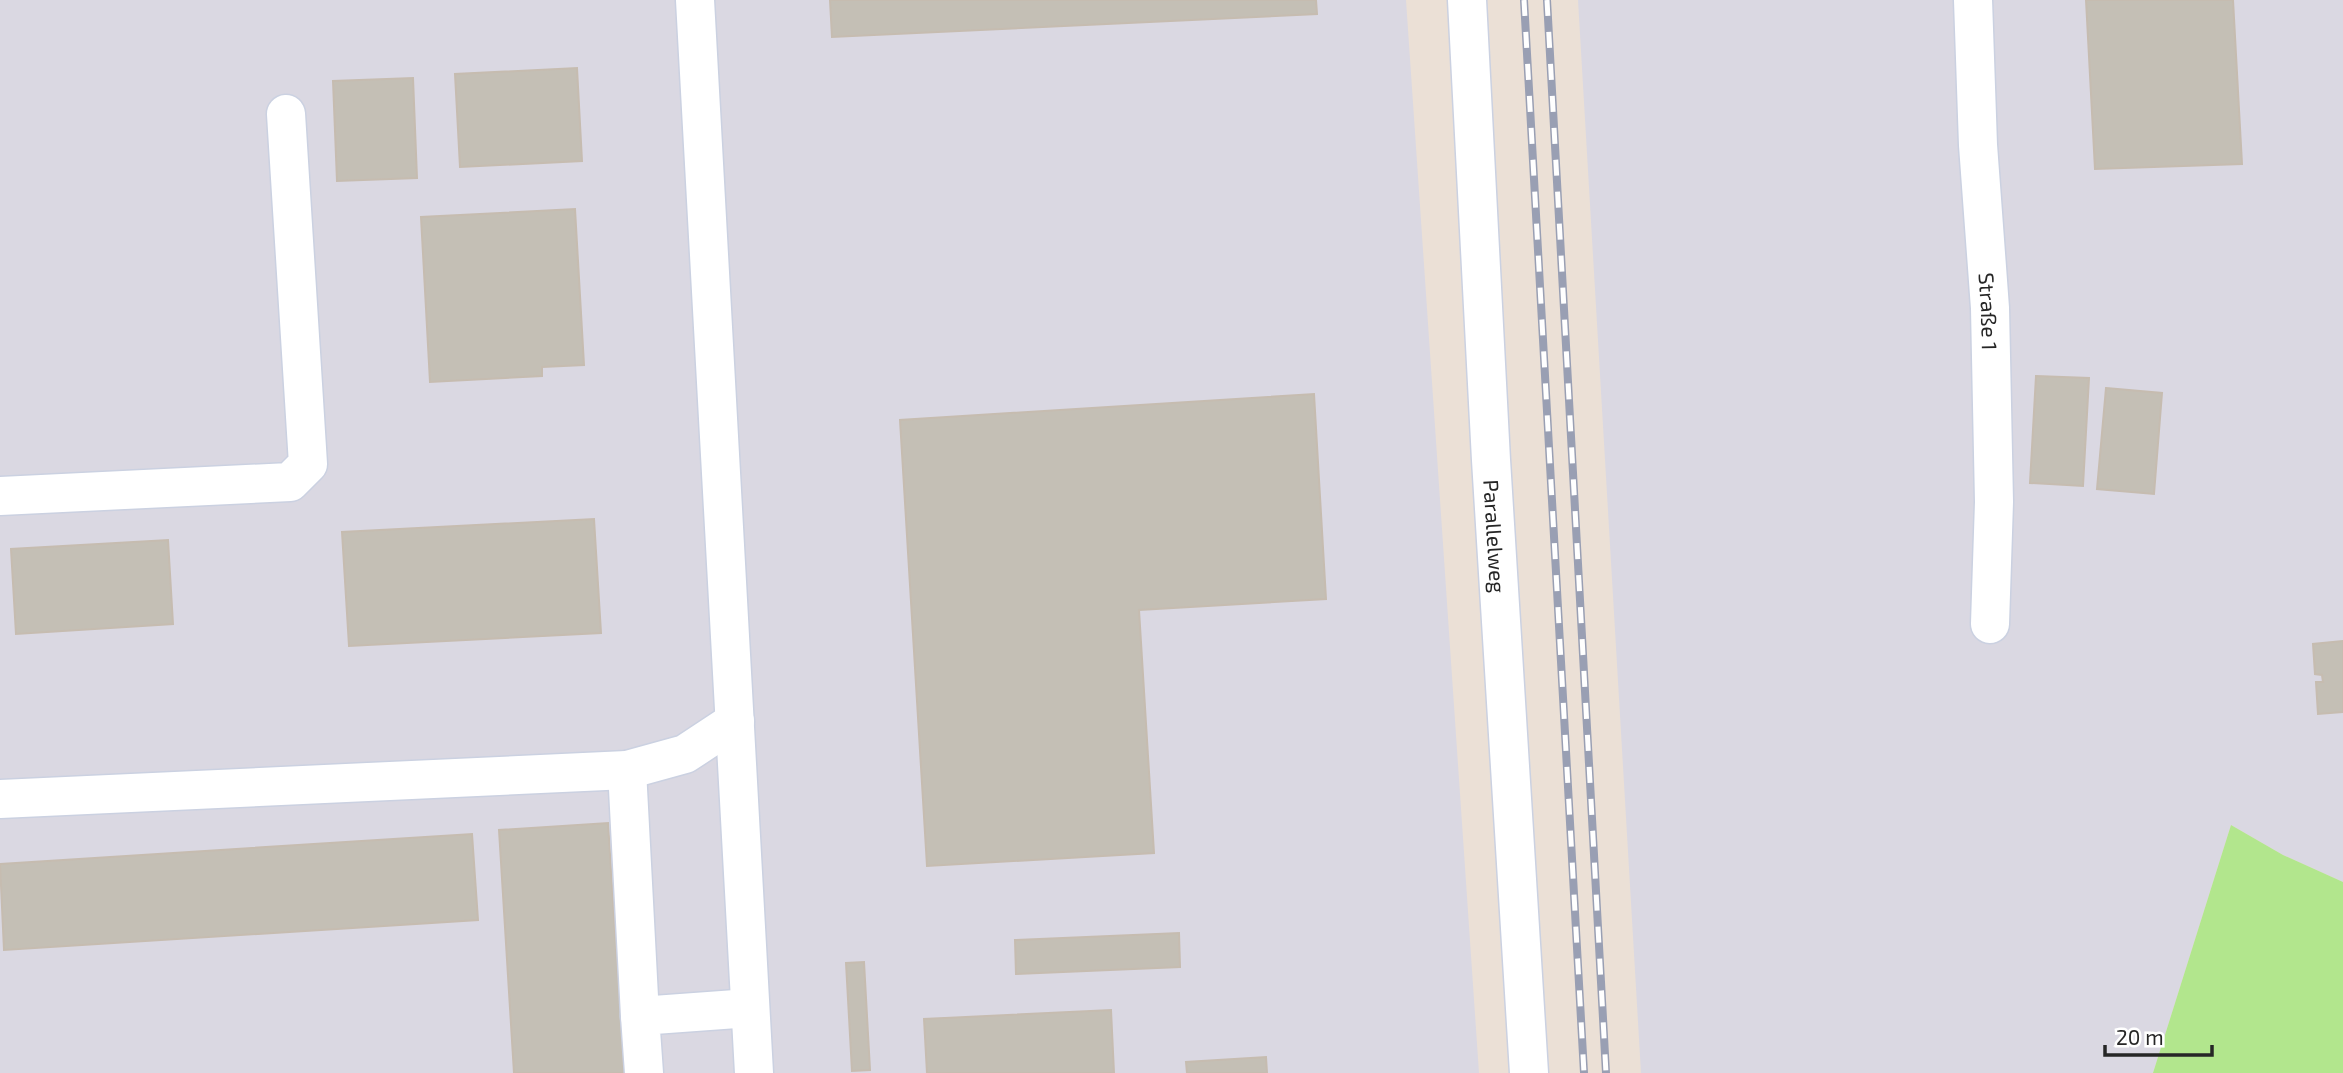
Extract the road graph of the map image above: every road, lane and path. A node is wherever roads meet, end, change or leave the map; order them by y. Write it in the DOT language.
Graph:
graph roads {
  1 [pos="695,0"];
  2 [pos="1467,0"];
  3 [pos="1973,0"];
  4 [pos="286,114"];
  5 [pos="0,496"];
  6 [pos="1990,624"];
  7 [pos="735,721"];
  8 [pos="627,770"];
  9 [pos="0,799"];
  10 [pos="750,1008"];
  11 [pos="640,1016"];
  12 [pos="643,1073"];
  13 [pos="754,1073"];
  14 [pos="1529,1073"];
  1 -- 7 [label="street"];
  2 -- 14 [label="street, Parallelweg"];
  3 -- 6 [label="street, Straße 1"];
  4 -- 5 [label="street"];
  7 -- 8 [label="street"];
  7 -- 10 [label="street"];
  8 -- 9 [label="street"];
  8 -- 11 [label="street"];
  10 -- 11 [label="street"];
  10 -- 13 [label="street"];
  11 -- 12 [label="street"];
}
